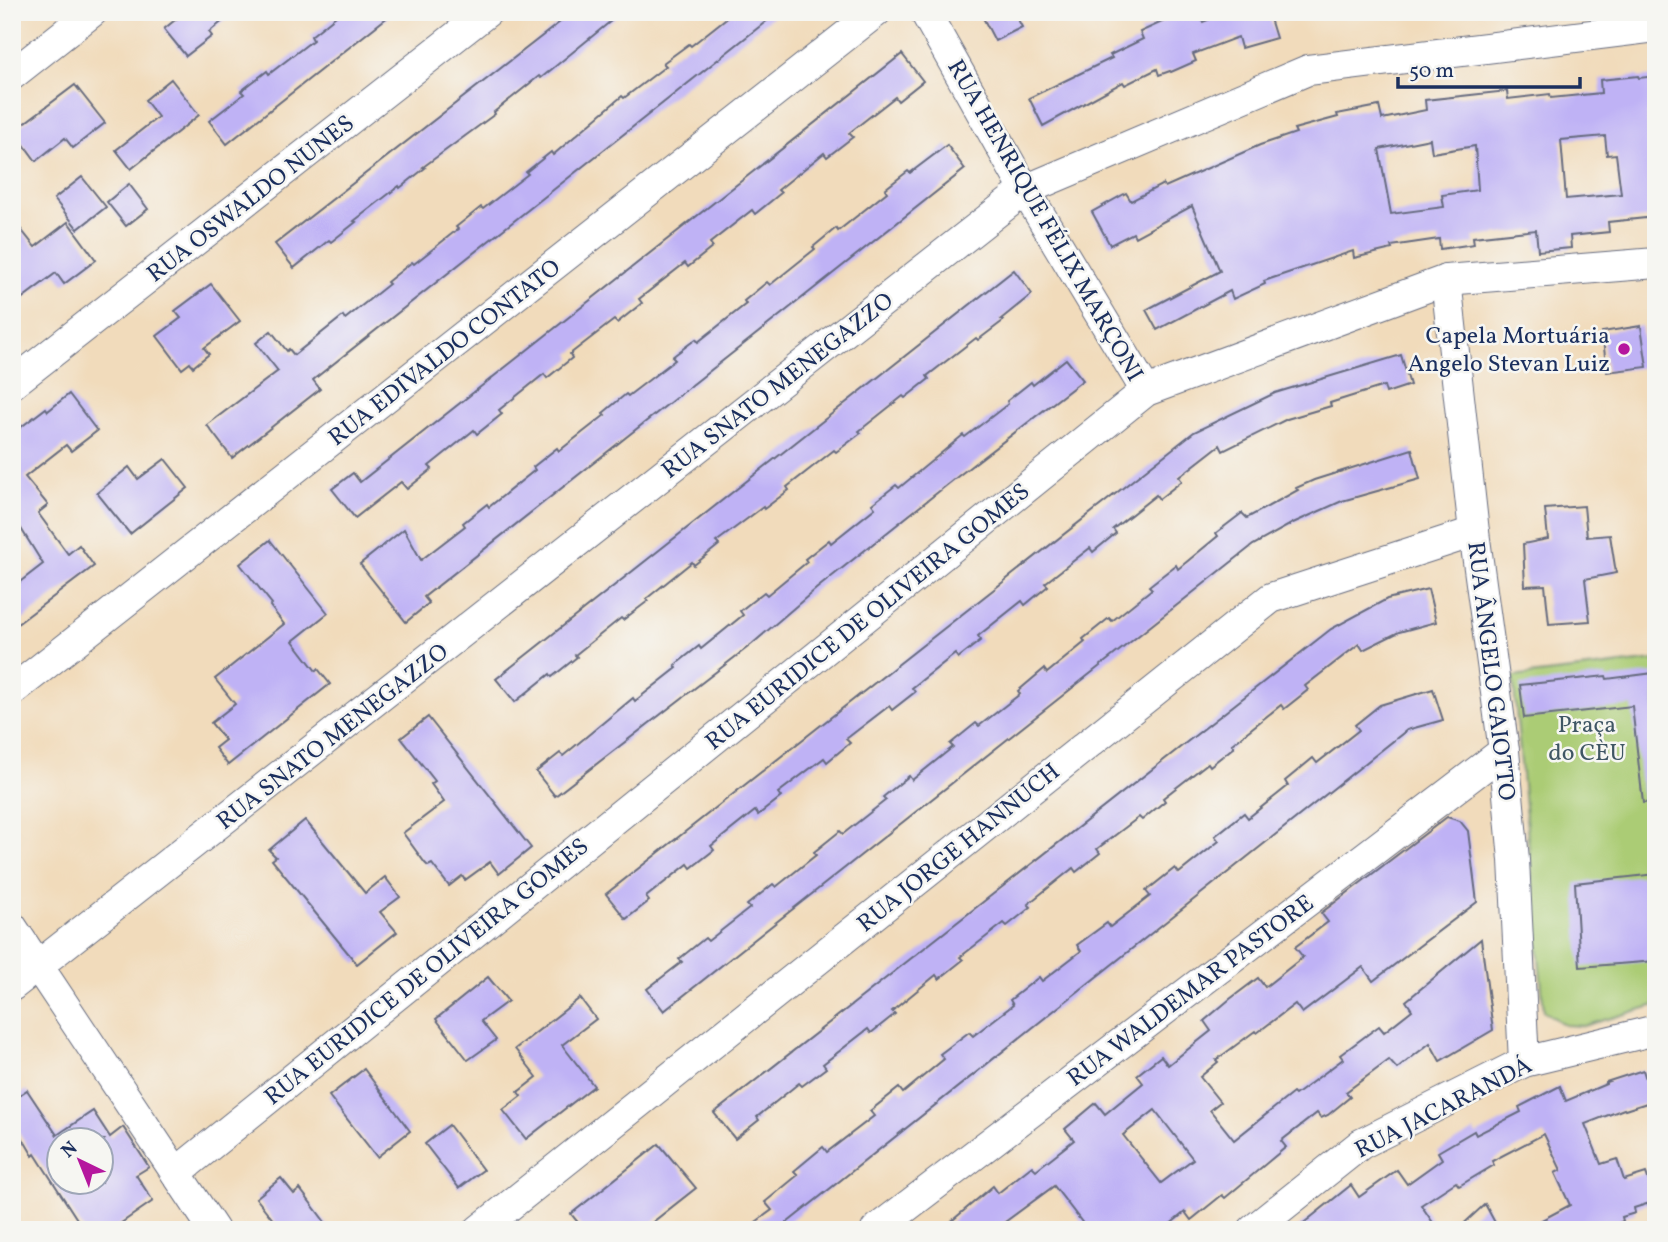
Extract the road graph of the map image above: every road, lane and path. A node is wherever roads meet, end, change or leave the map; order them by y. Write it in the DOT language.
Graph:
graph roads {
  1 [pos="92,12"];
  2 [pos="487,12"];
  3 [pos="876,12"];
  4 [pos="925,12"];
  5 [pos="1656,27"];
  6 [pos="12,75"];
  7 [pos="1025,190"];
  8 [pos="1656,263"];
  9 [pos="1446,280"];
  10 [pos="12,384"];
  11 [pos="1146,391"];
  12 [pos="1474,532"];
  13 [pos="12,691"];
  14 [pos="1504,751"];
  15 [pos="12,927"];
  16 [pos="39,967"];
  17 [pos="12,986"];
  18 [pos="1656,1030"];
  19 [pos="1524,1062"];
  20 [pos="176,1173"];
  21 [pos="214,1230"];
  22 [pos="479,1230"];
  23 [pos="876,1230"];
  24 [pos="1253,1230"];
  1 -- 6 [label="street"];
  2 -- 10 [label="street, RUA OSWALDO NUNES"];
  3 -- 13 [label="street, RUA EDIVALDO CONTATO"];
  4 -- 7 [label="street, RUA HENRIQUE FÉLIX MARÇONI"];
  5 -- 7 [label="street, RUA SNATO MENEGAZZO"];
  7 -- 11 [label="street, RUA HENRIQUE FÉLIX MARÇONI"];
  7 -- 16 [label="street, RUA SNATO MENEGAZZO"];
  8 -- 9 [label="street, RUA EURIDICE DE OLIVEIRA GOMES"];
  9 -- 11 [label="street, RUA EURIDICE DE OLIVEIRA GOMES"];
  9 -- 12 [label="street, RUA ÂNGELO GAIOTTO"];
  11 -- 20 [label="street, RUA EURIDICE DE OLIVEIRA GOMES"];
  12 -- 14 [label="street, RUA ÂNGELO GAIOTTO"];
  12 -- 22 [label="street, RUA JORGE HANNUCH"];
  14 -- 19 [label="street, RUA ÂNGELO GAIOTTO"];
  14 -- 23 [label="street, RUA WALDEMAR PASTORE"];
  15 -- 16 [label="street"];
  16 -- 17 [label="street, RUA SNATO MENEGAZZO"];
  16 -- 20 [label="street"];
  18 -- 19 [label="street, RUA JACARANDÁ"];
  19 -- 24 [label="street, RUA JACARANDÁ"];
  20 -- 21 [label="street"];
}
